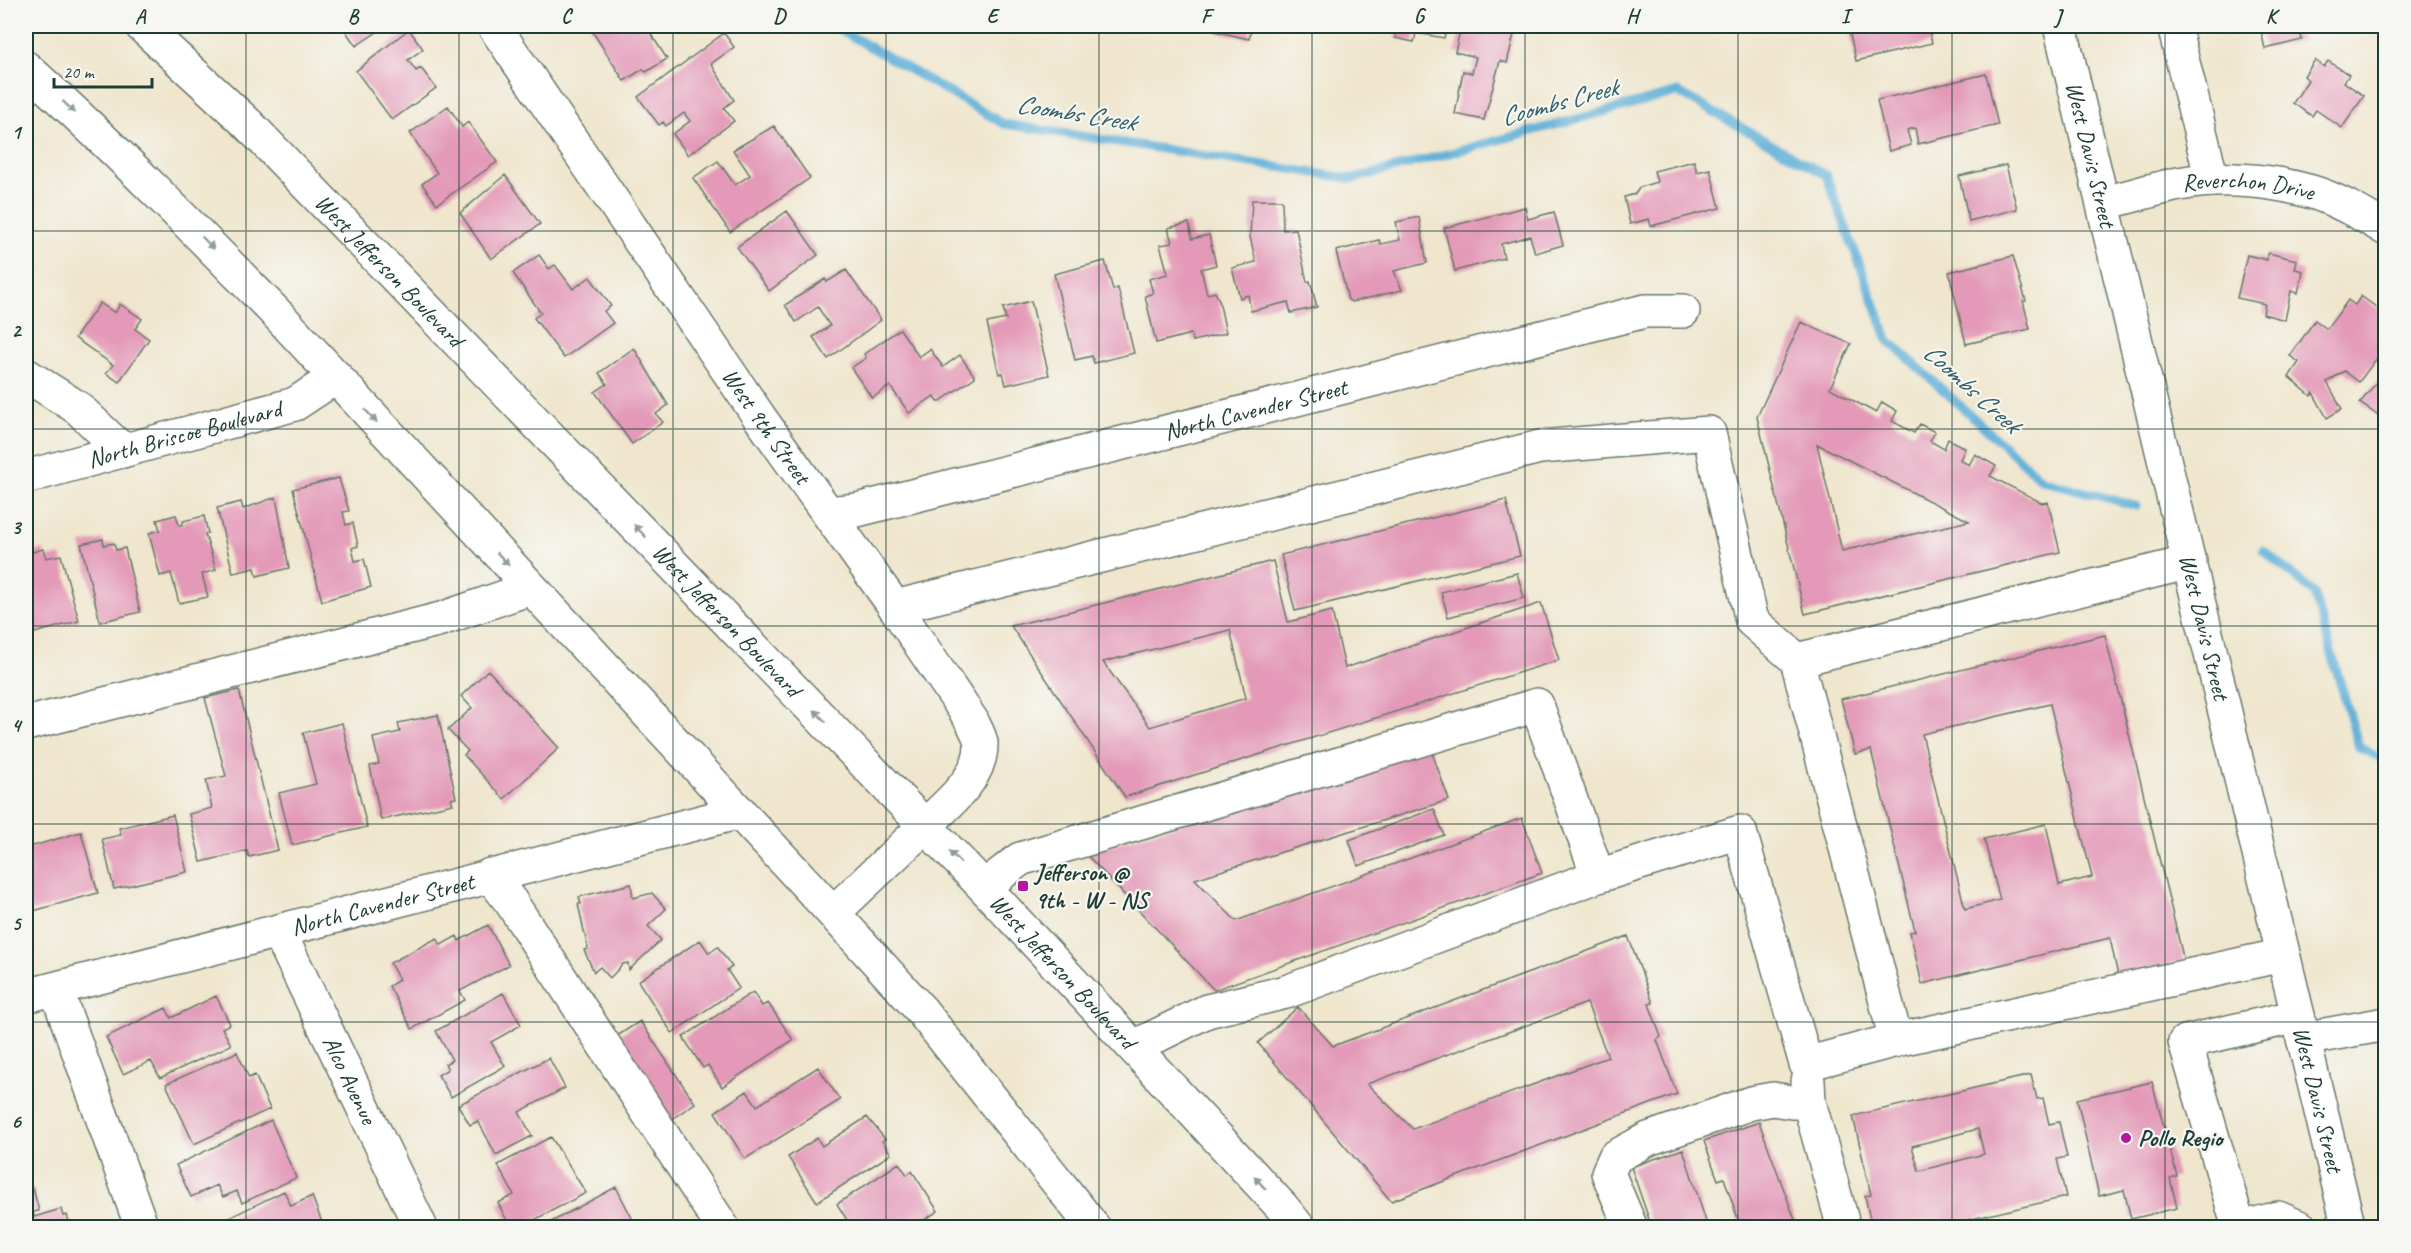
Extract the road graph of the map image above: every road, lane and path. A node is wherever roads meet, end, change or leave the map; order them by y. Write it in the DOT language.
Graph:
graph roads {
  1 [pos="142,26"];
  2 [pos="494,26"];
  3 [pos="2060,26"];
  4 [pos="2174,26"];
  5 [pos="26,68"];
  6 [pos="2212,180"];
  7 [pos="2104,203"];
  8 [pos="2385,229"];
  9 [pos="1683,311"];
  10 [pos="26,375"];
  11 [pos="336,377"];
  12 [pos="123,451"];
  13 [pos="26,477"];
  14 [pos="828,513"];
  15 [pos="2190,562"];
  16 [pos="531,588"];
  17 [pos="895,607"];
  18 [pos="1797,660"];
  19 [pos="26,724"];
  20 [pos="740,812"];
  21 [pos="925,826"];
  22 [pos="490,875"];
  23 [pos="1599,876"];
  24 [pos="984,887"];
  25 [pos="833,912"];
  26 [pos="279,932"];
  27 [pos="2283,955"];
  28 [pos="41,992"];
  29 [pos="2385,1024"];
  30 [pos="2300,1028"];
  31 [pos="1896,1040"];
  32 [pos="1134,1047"];
  33 [pos="1806,1064"];
  34 [pos="1809,1102"];
  35 [pos="142,1227"];
  36 [pos="421,1227"];
  37 [pos="723,1227"];
  38 [pos="1094,1227"];
  39 [pos="1299,1227"];
  40 [pos="1632,1227"];
  41 [pos="1844,1227"];
  42 [pos="2241,1227"];
  43 [pos="2301,1227"];
  44 [pos="2349,1227"];
  21 -- 1 [label="main road, West Jefferson Boulevard, one-way"];
  2 -- 14 [label="main road, West 9th Street"];
  3 -- 7 [label="main road, West Davis Street"];
  4 -- 6 [label="main road"];
  5 -- 11 [label="main road, one-way"];
  6 -- 7 [label="main road, Reverchon Drive"];
  6 -- 8 [label="main road, Reverchon Drive"];
  7 -- 15 [label="main road, West Davis Street"];
  9 -- 14 [label="main road, North Cavender Street"];
  10 -- 12 [label="main road"];
  11 -- 12 [label="main road, North Briscoe Boulevard"];
  11 -- 16 [label="main road, one-way"];
  12 -- 13 [label="main road, North Briscoe Boulevard"];
  14 -- 17 [label="main road, West 9th Street"];
  15 -- 18 [label="main road"];
  15 -- 27 [label="main road, West Davis Street"];
  16 -- 19 [label="main road"];
  16 -- 20 [label="main road"];
  17 -- 18 [label="main road"];
  17 -- 21 [label="main road, West 9th Street"];
  18 -- 31 [label="main road"];
  20 -- 22 [label="main road, North Cavender Street"];
  20 -- 25 [label="main road"];
  24 -- 21 [label="main road, West Jefferson Boulevard, one-way"];
  21 -- 25 [label="main road, West 9th Street"];
  22 -- 26 [label="main road, North Cavender Street"];
  22 -- 37 [label="main road"];
  23 -- 24 [label="main road"];
  23 -- 32 [label="main road"];
  23 -- 33 [label="main road"];
  24 -- 32 [label="main road, West Jefferson Boulevard"];
  25 -- 38 [label="main road"];
  26 -- 28 [label="main road, North Cavender Street"];
  26 -- 36 [label="main road, Alco Avenue"];
  27 -- 30 [label="main road, West Davis Street"];
  27 -- 31 [label="main road"];
  28 -- 35 [label="main road"];
  29 -- 30 [label="main road"];
  30 -- 42 [label="main road"];
  30 -- 44 [label="main road, West Davis Street"];
  31 -- 33 [label="main road"];
  39 -- 32 [label="main road, West Jefferson Boulevard, one-way"];
  33 -- 34 [label="main road"];
  34 -- 40 [label="main road"];
  34 -- 41 [label="main road"];
  42 -- 43 [label="main road"];
}
